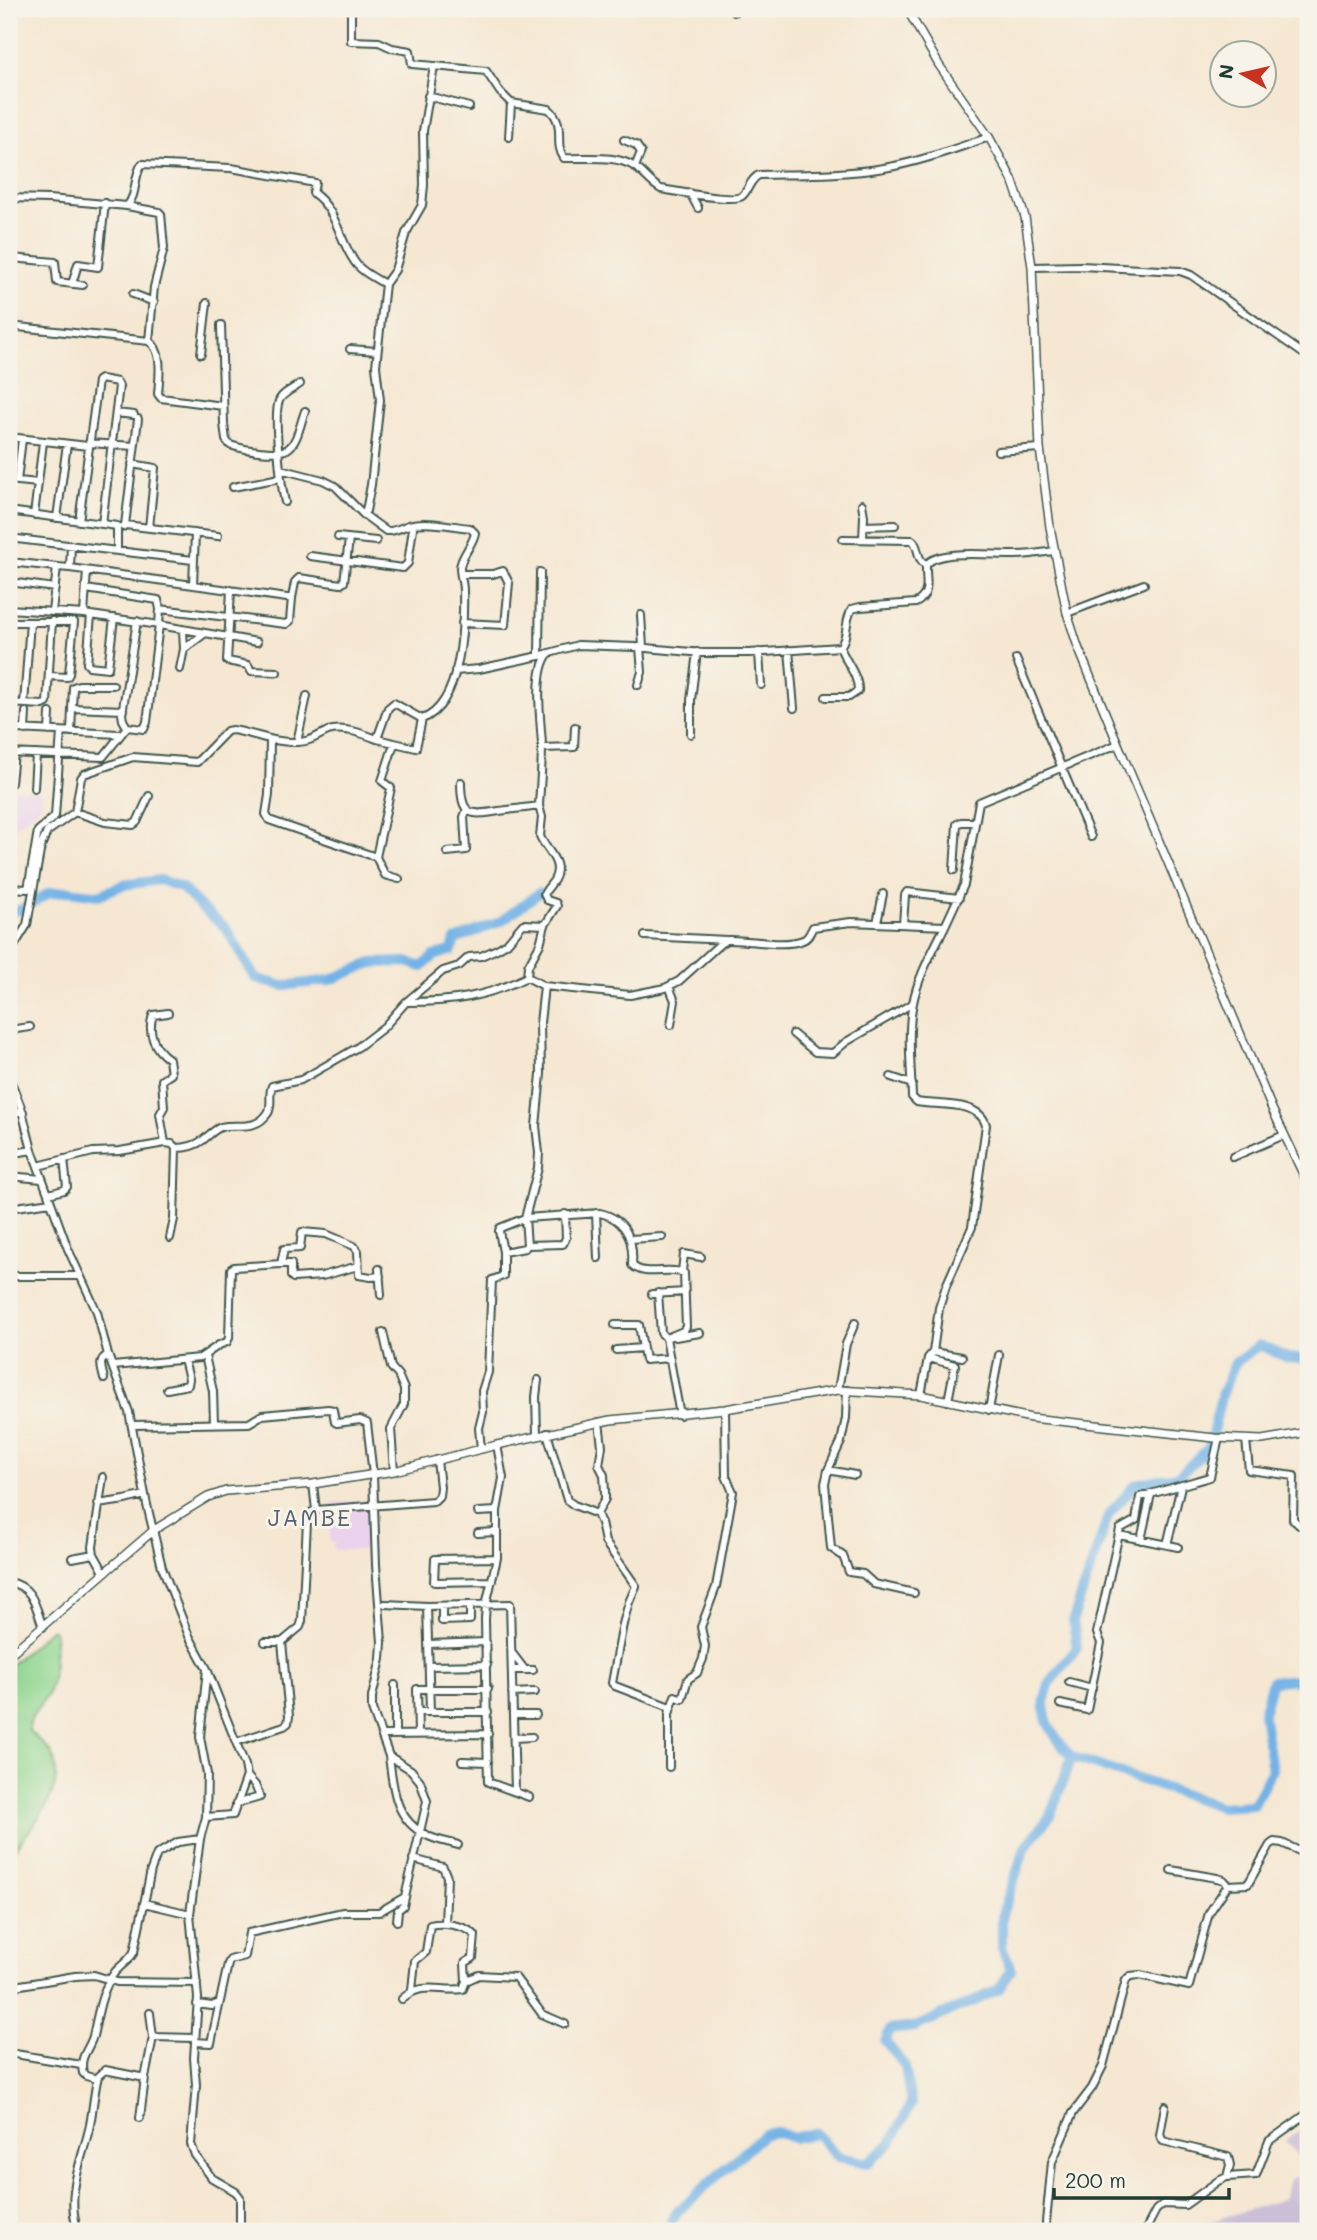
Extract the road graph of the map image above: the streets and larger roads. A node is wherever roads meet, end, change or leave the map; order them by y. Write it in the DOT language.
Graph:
graph roads {
  1 [pos="351,9"];
  2 [pos="907,9"];
  3 [pos="434,66"];
  4 [pos="428,96"];
  5 [pos="512,103"];
  6 [pos="469,107"];
  7 [pos="509,136"];
  8 [pos="989,137"];
  9 [pos="624,140"];
  10 [pos="635,167"];
  11 [pos="690,193"];
  12 [pos="9,198"];
  13 [pos="105,203"];
  14 [pos="127,206"];
  15 [pos="698,208"];
  16 [pos="10,255"];
  17 [pos="1032,267"];
  18 [pos="72,284"];
  19 [pos="385,284"];
  20 [pos="83,285"];
  21 [pos="133,294"];
  22 [pos="153,302"];
  23 [pos="206,303"];
  24 [pos="221,325"];
  25 [pos="10,326"];
  26 [pos="204,335"];
  27 [pos="221,337"];
  28 [pos="149,341"];
  29 [pos="350,349"];
  30 [pos="377,351"];
  31 [pos="201,354"];
  32 [pos="1308,357"];
  33 [pos="300,384"];
  34 [pos="223,406"];
  35 [pos="305,411"];
  36 [pos="116,413"];
  37 [pos="9,437"];
  38 [pos="22,439"];
  39 [pos="43,442"];
  40 [pos="67,444"];
  41 [pos="88,445"];
  42 [pos="112,445"];
  43 [pos="134,446"];
  44 [pos="1040,448"];
  45 [pos="998,451"];
  46 [pos="279,452"];
  47 [pos="132,464"];
  48 [pos="280,470"];
  49 [pos="279,478"];
  50 [pos="13,480"];
  51 [pos="38,484"];
  52 [pos="233,487"];
  53 [pos="285,502"];
  54 [pos="862,504"];
  55 [pos="10,511"];
  56 [pos="34,514"];
  57 [pos="363,514"];
  58 [pos="57,518"];
  59 [pos="79,521"];
  60 [pos="103,524"];
  61 [pos="125,525"];
  62 [pos="895,525"];
  63 [pos="864,526"];
  64 [pos="149,528"];
  65 [pos="413,528"];
  66 [pos="118,530"];
  67 [pos="195,533"];
  68 [pos="218,536"];
  69 [pos="338,537"];
  70 [pos="9,538"];
  71 [pos="349,539"];
  72 [pos="843,539"];
  73 [pos="863,539"];
  74 [pos="376,541"];
  75 [pos="71,545"];
  76 [pos="117,550"];
  77 [pos="1054,551"];
  78 [pos="310,556"];
  79 [pos="193,560"];
  80 [pos="347,561"];
  81 [pos="9,562"];
  82 [pos="926,565"];
  83 [pos="57,567"];
  84 [pos="70,568"];
  85 [pos="87,571"];
  86 [pos="540,572"];
  87 [pos="461,574"];
  88 [pos="137,578"];
  89 [pos="9,582"];
  90 [pos="1144,584"];
  91 [pos="193,585"];
  92 [pos="55,588"];
  93 [pos="86,589"];
  94 [pos="230,590"];
  95 [pos="135,596"];
  96 [pos="292,598"];
  97 [pos="9,609"];
  98 [pos="160,609"];
  99 [pos="52,612"];
  100 [pos="1067,613"];
  101 [pos="88,614"];
  102 [pos="641,615"];
  103 [pos="230,617"];
  104 [pos="114,618"];
  105 [pos="52,621"];
  106 [pos="137,621"];
  107 [pos="9,622"];
  108 [pos="30,622"];
  109 [pos="462,623"];
  110 [pos="159,625"];
  111 [pos="183,630"];
  112 [pos="204,634"];
  113 [pos="229,638"];
  114 [pos="257,642"];
  115 [pos="641,647"];
  116 [pos="840,647"];
  117 [pos="184,649"];
  118 [pos="789,650"];
  119 [pos="697,652"];
  120 [pos="759,652"];
  121 [pos="549,653"];
  122 [pos="539,656"];
  123 [pos="1016,659"];
  124 [pos="180,669"];
  125 [pos="455,671"];
  126 [pos="276,672"];
  127 [pos="49,676"];
  128 [pos="113,685"];
  129 [pos="638,685"];
  130 [pos="761,685"];
  131 [pos="307,696"];
  132 [pos="826,697"];
  133 [pos="9,703"];
  134 [pos="24,704"];
  135 [pos="72,708"];
  136 [pos="794,708"];
  137 [pos="123,710"];
  138 [pos="26,712"];
  139 [pos="50,713"];
  140 [pos="422,719"];
  141 [pos="127,727"];
  142 [pos="575,727"];
  143 [pos="16,729"];
  144 [pos="25,730"];
  145 [pos="49,731"];
  146 [pos="61,732"];
  147 [pos="71,732"];
  148 [pos="119,734"];
  149 [pos="691,734"];
  150 [pos="377,739"];
  151 [pos="270,741"];
  152 [pos="297,742"];
  153 [pos="394,744"];
  154 [pos="1118,744"];
  155 [pos="542,748"];
  156 [pos="11,753"];
  157 [pos="36,754"];
  158 [pos="59,755"];
  159 [pos="1062,767"];
  160 [pos="461,782"];
  161 [pos="10,783"];
  162 [pos="34,788"];
  163 [pos="149,796"];
  164 [pos="539,806"];
  165 [pos="467,809"];
  166 [pos="75,812"];
  167 [pos="975,822"];
  168 [pos="1091,837"];
  169 [pos="447,852"];
  170 [pos="376,857"];
  171 [pos="954,870"];
  172 [pos="399,879"];
  173 [pos="9,888"];
  174 [pos="883,894"];
  175 [pos="959,898"];
  176 [pos="877,923"];
  177 [pos="903,924"];
  178 [pos="545,925"];
  179 [pos="945,926"];
  180 [pos="645,936"];
  181 [pos="727,940"];
  182 [pos="9,954"];
  183 [pos="527,977"];
  184 [pos="544,986"];
  185 [pos="669,986"];
  186 [pos="407,1002"];
  187 [pos="913,1003"];
  188 [pos="168,1013"];
  189 [pos="671,1025"];
  190 [pos="30,1027"];
  191 [pos="9,1030"];
  192 [pos="793,1034"];
  193 [pos="9,1077"];
  194 [pos="891,1077"];
  195 [pos="912,1084"];
  196 [pos="9,1112"];
  197 [pos="23,1112"];
  198 [pos="1284,1135"];
  199 [pos="165,1143"];
  200 [pos="176,1149"];
  201 [pos="32,1150"];
  202 [pos="9,1154"];
  203 [pos="1233,1157"];
  204 [pos="64,1159"];
  205 [pos="38,1166"];
  206 [pos="9,1176"];
  207 [pos="42,1179"];
  208 [pos="1308,1184"];
  209 [pos="48,1194"];
  210 [pos="51,1202"];
  211 [pos="9,1206"];
  212 [pos="596,1213"];
  213 [pos="565,1214"];
  214 [pos="524,1218"];
  215 [pos="662,1237"];
  216 [pos="170,1238"];
  217 [pos="630,1239"];
  218 [pos="527,1245"];
  219 [pos="503,1252"];
  220 [pos="701,1257"];
  221 [pos="598,1258"];
  222 [pos="280,1264"];
  223 [pos="358,1266"];
  224 [pos="682,1271"];
  225 [pos="9,1276"];
  226 [pos="80,1276"];
  227 [pos="685,1292"];
  228 [pos="381,1296"];
  229 [pos="855,1323"];
  230 [pos="615,1325"];
  231 [pos="383,1332"];
  232 [pos="699,1333"];
  233 [pos="666,1338"];
  234 [pos="642,1348"];
  235 [pos="615,1350"];
  236 [pos="108,1355"];
  237 [pos="931,1355"];
  238 [pos="999,1355"];
  239 [pos="205,1356"];
  240 [pos="962,1357"];
  241 [pos="670,1358"];
  242 [pos="184,1360"];
  243 [pos="113,1366"];
  244 [pos="104,1379"];
  245 [pos="538,1380"];
  246 [pos="167,1389"];
  247 [pos="838,1390"];
  248 [pos="847,1390"];
  249 [pos="921,1395"];
  250 [pos="948,1401"];
  251 [pos="725,1409"];
  252 [pos="989,1410"];
  253 [pos="680,1415"];
  254 [pos="598,1422"];
  255 [pos="214,1423"];
  256 [pos="132,1426"];
  257 [pos="1308,1432"];
  258 [pos="547,1433"];
  259 [pos="537,1436"];
  260 [pos="1217,1438"];
  261 [pos="1246,1440"];
  262 [pos="496,1445"];
  263 [pos="481,1449"];
  264 [pos="436,1460"];
  265 [pos="828,1470"];
  266 [pos="394,1471"];
  267 [pos="373,1475"];
  268 [pos="855,1475"];
  269 [pos="103,1477"];
  270 [pos="313,1484"];
  271 [pos="1181,1486"];
  272 [pos="1151,1494"];
  273 [pos="145,1495"];
  274 [pos="99,1504"];
  275 [pos="374,1506"];
  276 [pos="316,1510"];
  277 [pos="497,1511"];
  278 [pos="478,1512"];
  279 [pos="597,1514"];
  280 [pos="1308,1527"];
  281 [pos="154,1530"];
  282 [pos="496,1532"];
  283 [pos="478,1533"];
  284 [pos="1118,1535"];
  285 [pos="1141,1540"];
  286 [pos="1167,1545"];
  287 [pos="1178,1547"];
  288 [pos="94,1554"];
  289 [pos="72,1558"];
  290 [pos="497,1558"];
  291 [pos="104,1572"];
  292 [pos="492,1581"];
  293 [pos="9,1582"];
  294 [pos="914,1593"];
  295 [pos="385,1604"];
  296 [pos="486,1605"];
  297 [pos="427,1606"];
  298 [pos="442,1606"];
  299 [pos="470,1606"];
  300 [pos="43,1627"];
  301 [pos="265,1642"];
  302 [pos="282,1642"];
  303 [pos="486,1642"];
  304 [pos="429,1644"];
  305 [pos="512,1653"];
  306 [pos="9,1656"];
  307 [pos="487,1665"];
  308 [pos="430,1666"];
  309 [pos="207,1669"];
  310 [pos="512,1670"];
  311 [pos="525,1670"];
  312 [pos="533,1670"];
  313 [pos="1069,1682"];
  314 [pos="395,1685"];
  315 [pos="1092,1688"];
  316 [pos="430,1689"];
  317 [pos="488,1689"];
  318 [pos="535,1692"];
  319 [pos="513,1693"];
  320 [pos="1059,1704"];
  321 [pos="670,1707"];
  322 [pos="418,1712"];
  323 [pos="429,1712"];
  324 [pos="488,1712"];
  325 [pos="513,1714"];
  326 [pos="536,1715"];
  327 [pos="418,1734"];
  328 [pos="488,1734"];
  329 [pos="383,1735"];
  330 [pos="395,1735"];
  331 [pos="532,1737"];
  332 [pos="514,1738"];
  333 [pos="236,1742"];
  334 [pos="389,1756"];
  335 [pos="463,1761"];
  336 [pos="488,1762"];
  337 [pos="669,1767"];
  338 [pos="247,1776"];
  339 [pos="514,1791"];
  340 [pos="529,1797"];
  341 [pos="236,1804"];
  342 [pos="206,1817"];
  343 [pos="421,1831"];
  344 [pos="200,1839"];
  345 [pos="458,1845"];
  346 [pos="1308,1855"];
  347 [pos="413,1858"];
  348 [pos="1171,1870"];
  349 [pos="1228,1885"];
  350 [pos="403,1898"];
  351 [pos="144,1903"];
  352 [pos="190,1914"];
  353 [pos="397,1921"];
  354 [pos="445,1923"];
  355 [pos="111,1980"];
  356 [pos="466,1981"];
  357 [pos="197,1983"];
  358 [pos="9,1987"];
  359 [pos="412,1990"];
  360 [pos="402,1999"];
  361 [pos="219,2003"];
  362 [pos="197,2004"];
  363 [pos="150,2014"];
  364 [pos="565,2024"];
  365 [pos="153,2037"];
  366 [pos="195,2040"];
  367 [pos="9,2053"];
  368 [pos="81,2066"];
  369 [pos="145,2078"];
  370 [pos="97,2079"];
  371 [pos="1165,2106"];
  372 [pos="1308,2113"];
  373 [pos="140,2118"];
  374 [pos="1227,2177"];
  375 [pos="78,2231"];
  376 [pos="240,2231"];
  377 [pos="1047,2231"];
  378 [pos="1145,2231"];
  1 -- 3 [label="street"];
  2 -- 8 [label="street"];
  3 -- 4 [label="street"];
  3 -- 5 [label="street"];
  4 -- 6 [label="street"];
  4 -- 19 [label="street"];
  5 -- 7 [label="street"];
  5 -- 10 [label="street"];
  8 -- 11 [label="street"];
  8 -- 17 [label="street"];
  9 -- 10 [label="street"];
  10 -- 11 [label="street"];
  11 -- 15 [label="street"];
  12 -- 13 [label="street"];
  13 -- 14 [label="street"];
  13 -- 18 [label="street"];
  14 -- 19 [label="street"];
  14 -- 22 [label="street"];
  16 -- 18 [label="street"];
  16 -- 25 [label="street"];
  17 -- 32 [label="street"];
  17 -- 44 [label="street"];
  18 -- 20 [label="street"];
  19 -- 30 [label="street"];
  21 -- 22 [label="street"];
  22 -- 28 [label="street"];
  23 -- 26 [label="street"];
  24 -- 27 [label="street"];
  25 -- 28 [label="street"];
  26 -- 27 [label="street"];
  26 -- 31 [label="street"];
  27 -- 34 [label="street"];
  28 -- 34 [label="street"];
  29 -- 30 [label="street"];
  30 -- 57 [label="street"];
  33 -- 46 [label="street"];
  34 -- 46 [label="street"];
  35 -- 46 [label="street"];
  36 -- 41 [label="street"];
  36 -- 42 [label="street"];
  36 -- 43 [label="street"];
  37 -- 38 [label="street"];
  38 -- 39 [label="street"];
  38 -- 50 [label="street"];
  39 -- 40 [label="street"];
  39 -- 51 [label="street"];
  40 -- 41 [label="street"];
  40 -- 58 [label="street"];
  41 -- 42 [label="street"];
  41 -- 59 [label="street"];
  42 -- 43 [label="street"];
  42 -- 60 [label="street"];
  43 -- 47 [label="street"];
  44 -- 45 [label="street"];
  44 -- 77 [label="street"];
  46 -- 48 [label="street"];
  47 -- 61 [label="street"];
  47 -- 64 [label="street"];
  48 -- 49 [label="street"];
  48 -- 57 [label="street"];
  49 -- 52 [label="street"];
  49 -- 53 [label="street"];
  50 -- 51 [label="street"];
  51 -- 56 [label="street"];
  54 -- 63 [label="street"];
  55 -- 56 [label="street"];
  55 -- 70 [label="street"];
  56 -- 58 [label="street"];
  57 -- 87 [label="street"];
  58 -- 59 [label="street"];
  59 -- 60 [label="street"];
  60 -- 66 [label="street"];
  61 -- 64 [label="street"];
  61 -- 66 [label="street"];
  62 -- 63 [label="street"];
  63 -- 73 [label="street"];
  64 -- 67 [label="street"];
  65 -- 80 [label="street"];
  66 -- 76 [label="street"];
  67 -- 68 [label="street"];
  67 -- 79 [label="street"];
  69 -- 71 [label="street"];
  70 -- 75 [label="street"];
  71 -- 74 [label="street"];
  71 -- 80 [label="street"];
  72 -- 73 [label="street"];
  73 -- 82 [label="street"];
  75 -- 76 [label="street"];
  75 -- 84 [label="street"];
  76 -- 79 [label="street"];
  77 -- 82 [label="street"];
  77 -- 100 [label="street"];
  78 -- 80 [label="street"];
  79 -- 91 [label="street"];
  80 -- 96 [label="street"];
  81 -- 83 [label="street"];
  82 -- 116 [label="street"];
  83 -- 84 [label="street"];
  83 -- 92 [label="street"];
  84 -- 85 [label="street"];
  85 -- 88 [label="street"];
  85 -- 93 [label="street"];
  86 -- 122 [label="street"];
  87 -- 109 [label="street"];
  87 -- 109 [label="street"];
  88 -- 91 [label="street"];
  88 -- 95 [label="street"];
  89 -- 92 [label="street"];
  90 -- 100 [label="street"];
  91 -- 94 [label="street"];
  92 -- 99 [label="street"];
  93 -- 95 [label="street"];
  93 -- 101 [label="street"];
  94 -- 96 [label="street"];
  94 -- 103 [label="street"];
  95 -- 98 [label="street"];
  96 -- 103 [label="street"];
  97 -- 99 [label="street"];
  98 -- 103 [label="street"];
  98 -- 110 [label="street"];
  99 -- 101 [label="street"];
  100 -- 154 [label="street"];
  101 -- 104 [label="street"];
  101 -- 104 [label="street"];
  102 -- 115 [label="street"];
  103 -- 113 [label="street"];
  104 -- 106 [label="street"];
  105 -- 108 [label="street"];
  105 -- 127 [label="street"];
  105 -- 127 [label="street"];
  106 -- 110 [label="street"];
  106 -- 137 [label="street"];
  107 -- 108 [label="street"];
  108 -- 134 [label="street"];
  109 -- 125 [label="street"];
  110 -- 111 [label="street"];
  110 -- 141 [label="street"];
  111 -- 112 [label="street"];
  111 -- 117 [label="street"];
  112 -- 113 [label="street"];
  112 -- 117 [label="street"];
  113 -- 114 [label="street"];
  113 -- 126 [label="street"];
  115 -- 119 [label="street"];
  115 -- 121 [label="street"];
  115 -- 129 [label="street"];
  116 -- 118 [label="street"];
  116 -- 132 [label="street"];
  117 -- 124 [label="street"];
  118 -- 120 [label="street"];
  118 -- 136 [label="street"];
  119 -- 120 [label="street"];
  119 -- 149 [label="street"];
  120 -- 130 [label="street"];
  121 -- 122 [label="street"];
  121 -- 155 [label="street"];
  122 -- 125 [label="street"];
  123 -- 159 [label="street"];
  125 -- 140 [label="street"];
  127 -- 134 [label="street"];
  128 -- 135 [label="street"];
  131 -- 152 [label="street"];
  133 -- 134 [label="street"];
  135 -- 137 [label="street"];
  135 -- 147 [label="street"];
  137 -- 141 [label="street"];
  138 -- 144 [label="street"];
  139 -- 145 [label="street"];
  140 -- 150 [label="street"];
  140 -- 153 [label="street"];
  141 -- 148 [label="street"];
  142 -- 155 [label="street"];
  143 -- 144 [label="street"];
  144 -- 145 [label="street"];
  145 -- 146 [label="street"];
  146 -- 147 [label="street"];
  146 -- 158 [label="street"];
  147 -- 148 [label="street"];
  148 -- 158 [label="street"];
  150 -- 152 [label="street"];
  150 -- 153 [label="street"];
  151 -- 152 [label="street"];
  151 -- 166 [label="street"];
  151 -- 170 [label="street"];
  153 -- 170 [label="street"];
  154 -- 159 [label="street"];
  154 -- 198 [label="street"];
  155 -- 164 [label="street"];
  156 -- 157 [label="street"];
  156 -- 161 [label="street"];
  157 -- 158 [label="street"];
  157 -- 162 [label="street"];
  158 -- 173 [label="street"];
  159 -- 167 [label="street"];
  159 -- 168 [label="street"];
  160 -- 165 [label="street"];
  163 -- 166 [label="street"];
  164 -- 165 [label="street"];
  164 -- 178 [label="street"];
  165 -- 169 [label="street"];
  166 -- 182 [label="street"];
  167 -- 171 [label="street"];
  167 -- 175 [label="street"];
  170 -- 172 [label="street"];
  174 -- 176 [label="street"];
  175 -- 177 [label="street"];
  175 -- 179 [label="street"];
  176 -- 177 [label="street"];
  176 -- 181 [label="street"];
  177 -- 179 [label="street"];
  178 -- 183 [label="street"];
  178 -- 186 [label="street"];
  179 -- 187 [label="street"];
  180 -- 181 [label="street"];
  181 -- 185 [label="street"];
  183 -- 184 [label="street"];
  183 -- 186 [label="street"];
  184 -- 185 [label="street"];
  184 -- 214 [label="street"];
  185 -- 189 [label="street"];
  186 -- 200 [label="street"];
  187 -- 192 [label="street"];
  187 -- 195 [label="street"];
  188 -- 199 [label="street"];
  190 -- 191 [label="street"];
  193 -- 197 [label="street"];
  194 -- 195 [label="street"];
  195 -- 237 [label="street"];
  196 -- 197 [label="street"];
  197 -- 201 [label="street"];
  198 -- 203 [label="street"];
  198 -- 208 [label="street"];
  199 -- 200 [label="street"];
  199 -- 204 [label="street"];
  200 -- 216 [label="street"];
  201 -- 202 [label="street"];
  201 -- 205 [label="street"];
  204 -- 205 [label="street"];
  204 -- 209 [label="street"];
  205 -- 207 [label="street"];
  206 -- 207 [label="street"];
  207 -- 209 [label="street"];
  209 -- 210 [label="street"];
  210 -- 211 [label="street"];
  210 -- 226 [label="street"];
  212 -- 213 [label="street"];
  212 -- 217 [label="street"];
  212 -- 221 [label="street"];
  213 -- 214 [label="street"];
  213 -- 218 [label="street"];
  214 -- 218 [label="street"];
  214 -- 219 [label="street"];
  215 -- 217 [label="street"];
  217 -- 224 [label="street"];
  218 -- 219 [label="street"];
  219 -- 263 [label="street"];
  220 -- 224 [label="street"];
  222 -- 223 [label="street"];
  222 -- 223 [label="street"];
  222 -- 239 [label="street"];
  223 -- 228 [label="street"];
  224 -- 227 [label="street"];
  225 -- 226 [label="street"];
  226 -- 236 [label="street"];
  227 -- 233 [label="street"];
  227 -- 233 [label="street"];
  229 -- 247 [label="street"];
  230 -- 234 [label="street"];
  231 -- 266 [label="street"];
  232 -- 233 [label="street"];
  233 -- 241 [label="street"];
  234 -- 235 [label="street"];
  234 -- 241 [label="street"];
  236 -- 243 [label="street"];
  236 -- 244 [label="street"];
  237 -- 240 [label="street"];
  237 -- 249 [label="street"];
  237 -- 250 [label="street"];
  238 -- 252 [label="street"];
  239 -- 242 [label="street"];
  239 -- 255 [label="street"];
  241 -- 253 [label="street"];
  242 -- 243 [label="street"];
  242 -- 246 [label="street"];
  243 -- 256 [label="street"];
  245 -- 259 [label="street"];
  247 -- 248 [label="street"];
  247 -- 251 [label="street"];
  248 -- 249 [label="street"];
  248 -- 265 [label="street"];
  249 -- 250 [label="street"];
  250 -- 252 [label="street"];
  251 -- 253 [label="street"];
  251 -- 321 [label="street"];
  252 -- 260 [label="street"];
  253 -- 254 [label="street"];
  254 -- 258 [label="street"];
  254 -- 279 [label="street"];
  255 -- 256 [label="street"];
  255 -- 267 [label="street"];
  256 -- 273 [label="street"];
  257 -- 261 [label="street"];
  258 -- 259 [label="street"];
  258 -- 279 [label="street"];
  259 -- 262 [label="street"];
  260 -- 261 [label="street"];
  260 -- 271 [label="street"];
  261 -- 280 [label="street"];
  262 -- 263 [label="street"];
  262 -- 277 [label="street"];
  263 -- 264 [label="street"];
  264 -- 266 [label="street"];
  264 -- 275 [label="street"];
  265 -- 268 [label="street"];
  265 -- 294 [label="street"];
  266 -- 267 [label="street"];
  267 -- 270 [label="street"];
  267 -- 275 [label="street"];
  269 -- 274 [label="street"];
  270 -- 276 [label="street"];
  270 -- 281 [label="street"];
  271 -- 272 [label="street"];
  271 -- 286 [label="street"];
  272 -- 284 [label="street"];
  272 -- 285 [label="street"];
  273 -- 274 [label="street"];
  273 -- 281 [label="street"];
  274 -- 288 [label="street"];
  275 -- 276 [label="street"];
  275 -- 329 [label="street"];
  276 -- 302 [label="street"];
  277 -- 278 [label="street"];
  277 -- 282 [label="street"];
  279 -- 321 [label="street"];
  281 -- 291 [label="street"];
  281 -- 309 [label="street"];
  282 -- 283 [label="street"];
  282 -- 290 [label="street"];
  284 -- 285 [label="street"];
  284 -- 315 [label="street"];
  285 -- 286 [label="street"];
  286 -- 287 [label="street"];
  288 -- 289 [label="street"];
  288 -- 291 [label="street"];
  290 -- 292 [label="street"];
  290 -- 292 [label="street"];
  291 -- 300 [label="street"];
  292 -- 296 [label="street"];
  293 -- 300 [label="street"];
  295 -- 297 [label="street"];
  296 -- 299 [label="street"];
  296 -- 303 [label="street"];
  296 -- 305 [label="street"];
  297 -- 298 [label="street"];
  297 -- 304 [label="street"];
  298 -- 299 [label="street"];
  298 -- 299 [label="street"];
  300 -- 306 [label="street"];
  301 -- 302 [label="street"];
  302 -- 333 [label="street"];
  303 -- 304 [label="street"];
  303 -- 307 [label="street"];
  304 -- 308 [label="street"];
  305 -- 310 [label="street"];
  305 -- 311 [label="street"];
  307 -- 308 [label="street"];
  307 -- 317 [label="street"];
  308 -- 316 [label="street"];
  309 -- 333 [label="street"];
  309 -- 342 [label="street"];
  310 -- 311 [label="street"];
  310 -- 319 [label="street"];
  311 -- 312 [label="street"];
  313 -- 315 [label="street"];
  314 -- 330 [label="street"];
  315 -- 320 [label="street"];
  316 -- 317 [label="street"];
  316 -- 322 [label="street"];
  316 -- 323 [label="street"];
  317 -- 324 [label="street"];
  318 -- 319 [label="street"];
  319 -- 325 [label="street"];
  321 -- 337 [label="street"];
  322 -- 323 [label="street"];
  322 -- 327 [label="street"];
  323 -- 324 [label="street"];
  324 -- 328 [label="street"];
  325 -- 326 [label="street"];
  325 -- 332 [label="street"];
  327 -- 328 [label="street"];
  327 -- 330 [label="street"];
  328 -- 336 [label="street"];
  329 -- 330 [label="street"];
  329 -- 334 [label="street"];
  331 -- 332 [label="street"];
  332 -- 339 [label="street"];
  333 -- 338 [label="street"];
  334 -- 343 [label="street"];
  334 -- 343 [label="street"];
  335 -- 336 [label="street"];
  336 -- 339 [label="street"];
  338 -- 341 [label="street"];
  338 -- 341 [label="street"];
  339 -- 340 [label="street"];
  341 -- 342 [label="street"];
  342 -- 344 [label="street"];
  343 -- 345 [label="street"];
  343 -- 347 [label="street"];
  344 -- 351 [label="street"];
  344 -- 352 [label="street"];
  346 -- 349 [label="street"];
  347 -- 350 [label="street"];
  347 -- 354 [label="street"];
  348 -- 349 [label="street"];
  349 -- 377 [label="street"];
  350 -- 353 [label="street"];
  350 -- 361 [label="street"];
  351 -- 352 [label="street"];
  351 -- 355 [label="street"];
  352 -- 357 [label="street"];
  354 -- 356 [label="street"];
  354 -- 359 [label="street"];
  355 -- 357 [label="street"];
  355 -- 358 [label="street"];
  355 -- 368 [label="street"];
  356 -- 359 [label="street"];
  356 -- 364 [label="street"];
  357 -- 362 [label="street"];
  359 -- 360 [label="street"];
  361 -- 362 [label="street"];
  361 -- 366 [label="street"];
  362 -- 366 [label="street"];
  363 -- 365 [label="street"];
  365 -- 366 [label="street"];
  365 -- 369 [label="street"];
  366 -- 376 [label="street"];
  367 -- 368 [label="street"];
  368 -- 370 [label="street"];
  369 -- 370 [label="street"];
  369 -- 373 [label="street"];
  370 -- 375 [label="street"];
  371 -- 374 [label="street"];
  372 -- 374 [label="street"];
  374 -- 378 [label="street"];
}
